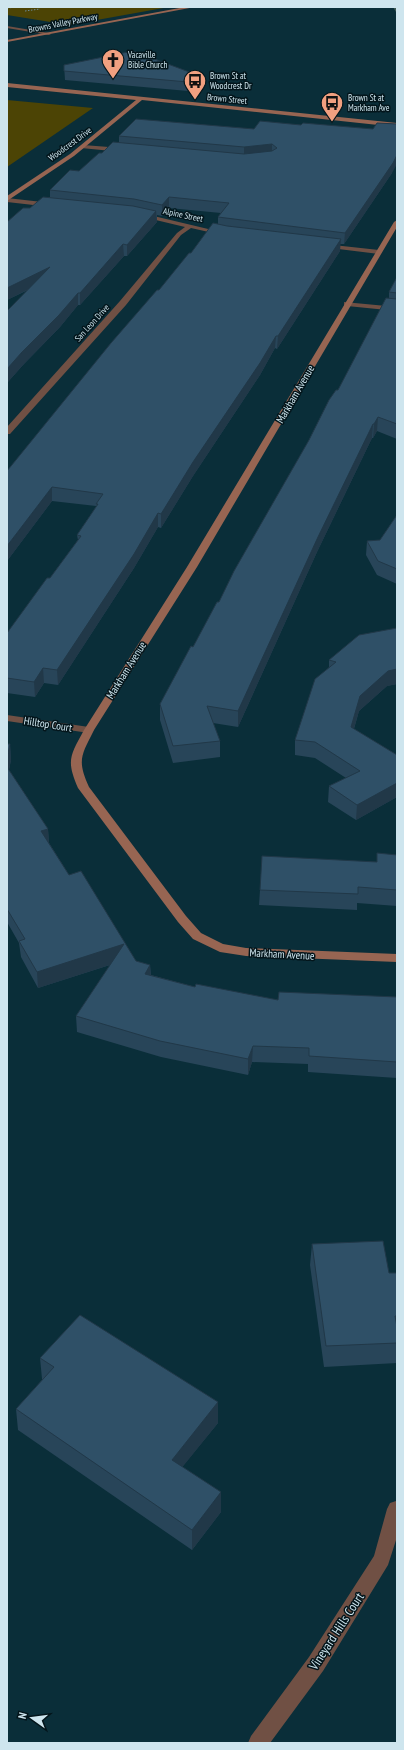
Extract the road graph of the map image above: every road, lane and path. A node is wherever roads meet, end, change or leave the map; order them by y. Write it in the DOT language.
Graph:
graph roads {
  1 [pos="17,7"];
  2 [pos="193,7"];
  3 [pos="7,8"];
  4 [pos="7,27"];
  5 [pos="49,34"];
  6 [pos="7,42"];
  7 [pos="7,85"];
  8 [pos="140,100"];
  9 [pos="397,125"];
  10 [pos="83,147"];
  11 [pos="131,151"];
  12 [pos="7,200"];
  13 [pos="62,206"];
  14 [pos="134,214"];
  15 [pos="397,222"];
  16 [pos="190,226"];
  17 [pos="227,234"];
  18 [pos="313,245"];
  19 [pos="378,252"];
  20 [pos="348,304"];
  21 [pos="397,309"];
  22 [pos="7,432"];
  23 [pos="7,718"];
  24 [pos="89,730"];
  25 [pos="397,958"];
  26 [pos="396,1508"];
  27 [pos="258,1743"];
  1 -- 3 [label="path"];
  2 -- 5 [label="street, Browns Valley Parkway"];
  4 -- 5 [label="street"];
  5 -- 6 [label="street, Browns Valley Parkway"];
  7 -- 8 [label="street, Brown Street"];
  8 -- 9 [label="street, Brown Street"];
  8 -- 10 [label="street, Woodcrest Drive"];
  10 -- 11 [label="street"];
  10 -- 12 [label="street, Woodcrest Drive"];
  12 -- 13 [label="street"];
  14 -- 16 [label="street, Alpine Street"];
  15 -- 19 [label="street, Markham Avenue"];
  16 -- 17 [label="street, Alpine Street"];
  16 -- 22 [label="street, San Leon Drive"];
  18 -- 19 [label="street"];
  19 -- 20 [label="street, Markham Avenue"];
  20 -- 21 [label="street"];
  20 -- 24 [label="street, Markham Avenue"];
  23 -- 24 [label="street, Hilltop Court"];
  24 -- 25 [label="street, Markham Avenue"];
  26 -- 27 [label="street, Vineyard Hills Court"];
}
